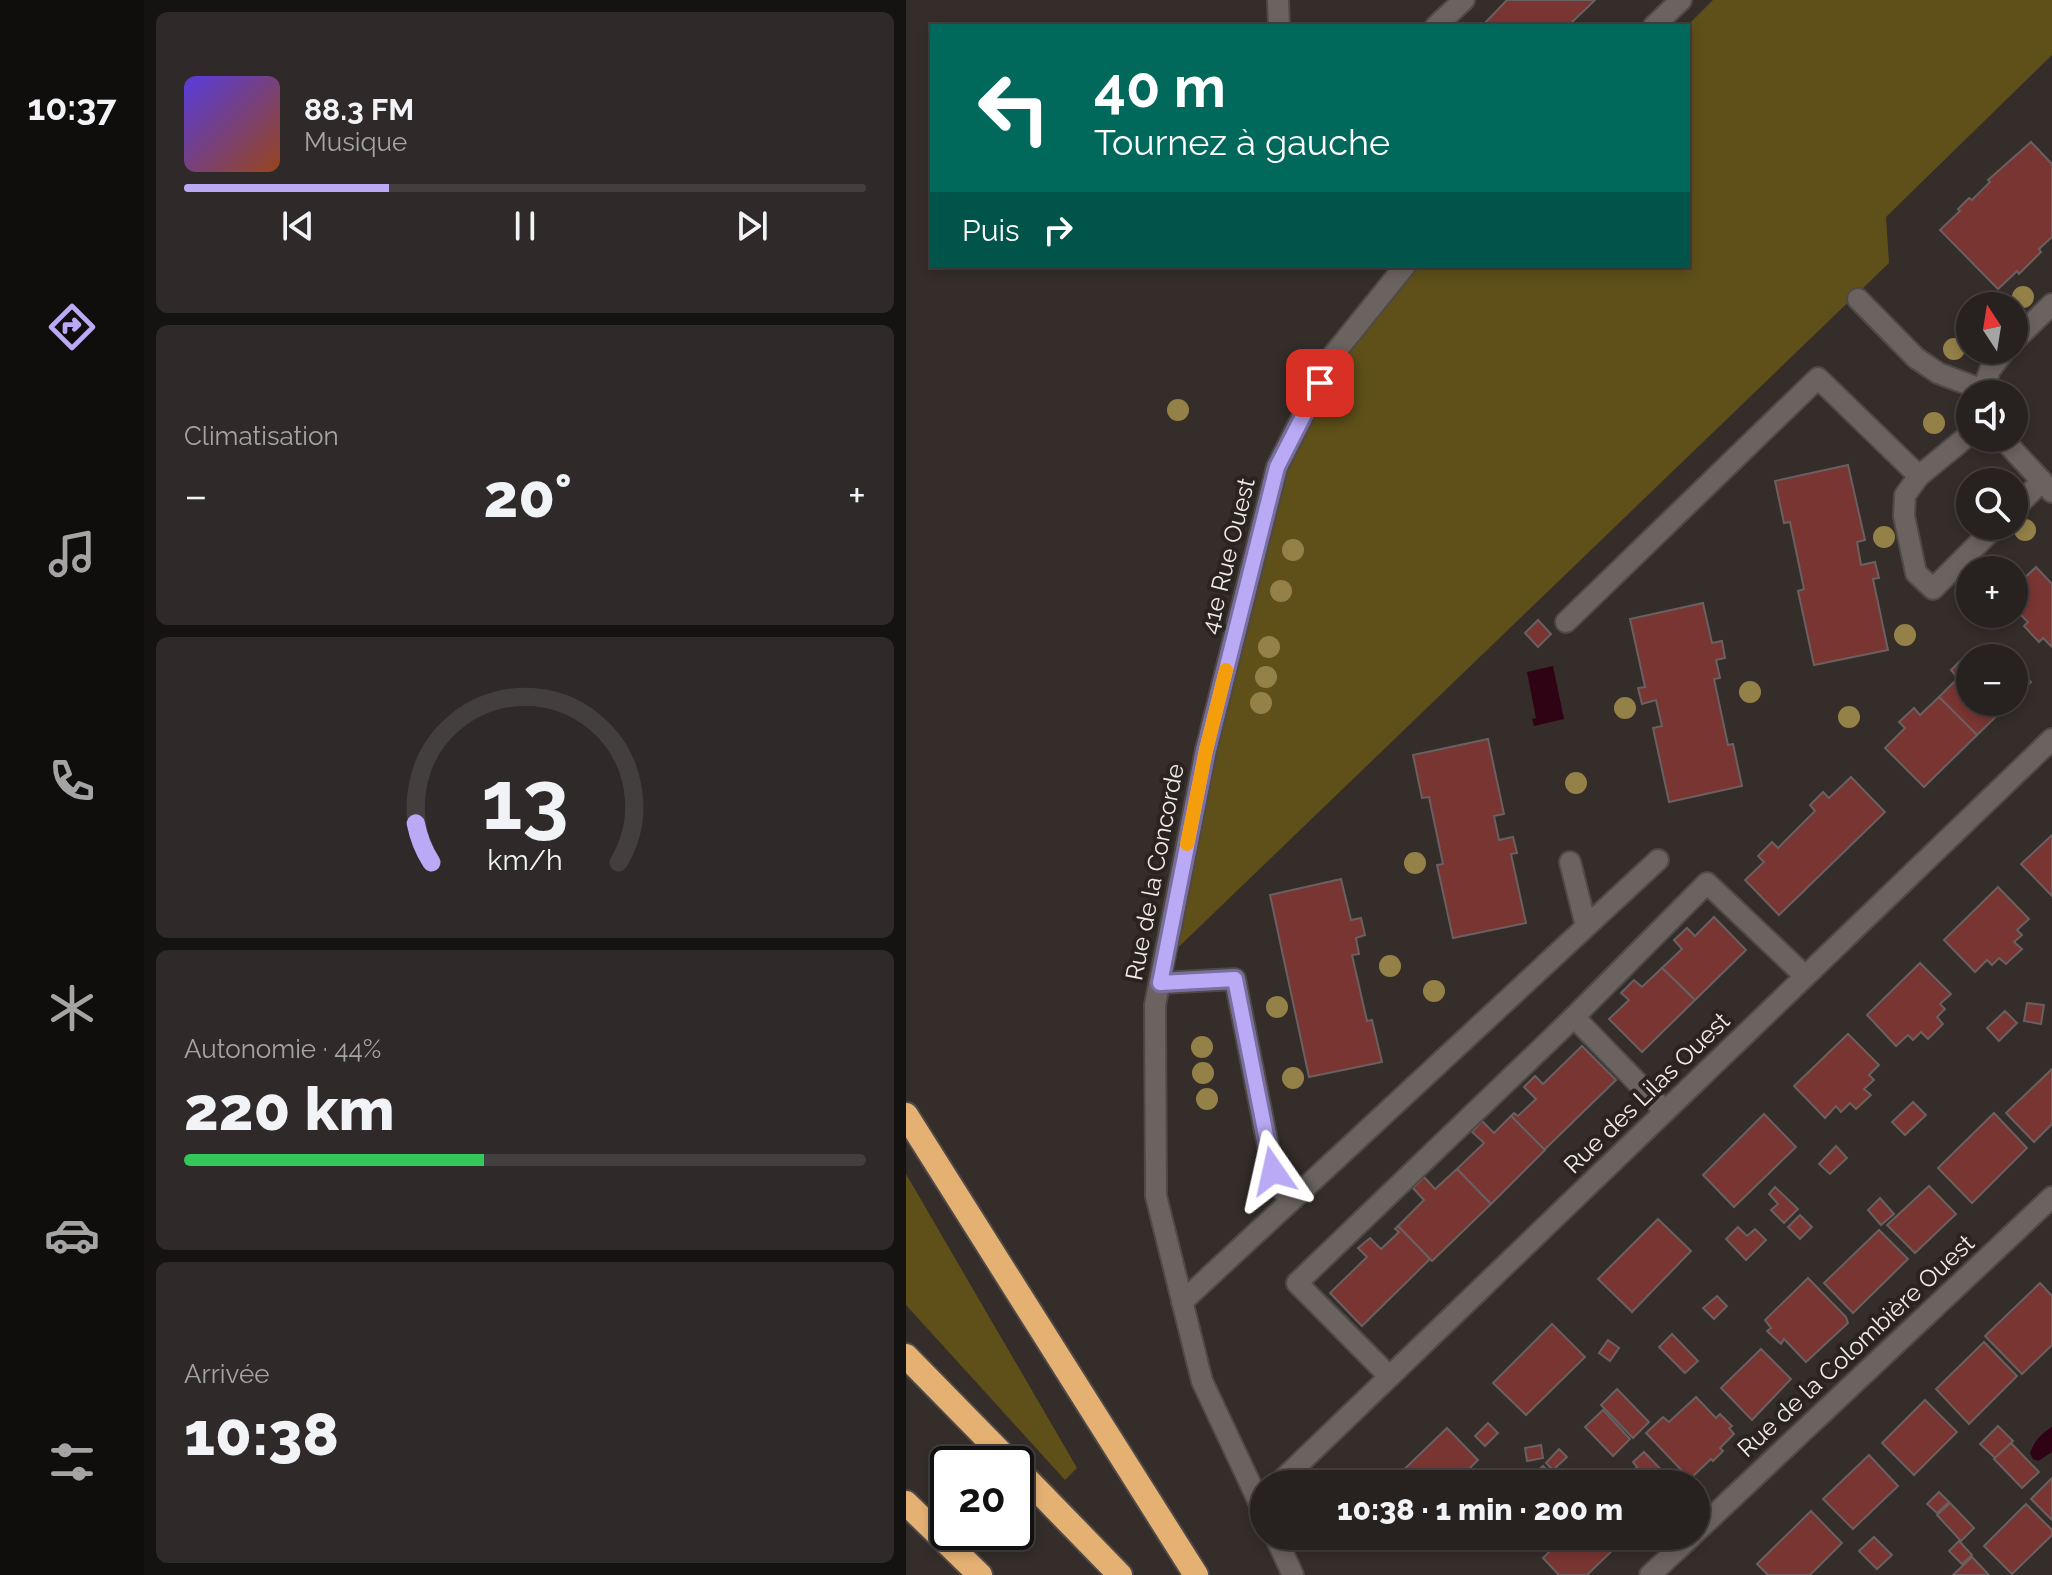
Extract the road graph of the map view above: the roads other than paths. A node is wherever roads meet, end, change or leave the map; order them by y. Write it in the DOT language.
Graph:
graph roads {
  1 [pos="1278,0"];
  2 [pos="1464,0"];
  3 [pos="1676,2"];
  4 [pos="1279,24"];
  5 [pos="1438,24"];
  6 [pos="1656,24"];
  7 [pos="1395,269"];
  8 [pos="1858,299"];
  9 [pos="2052,304"];
  10 [pos="2028,327"];
  11 [pos="1956,381"];
  12 [pos="1956,446"];
  13 [pos="2015,452"];
  14 [pos="1919,476"];
  15 [pos="2047,486"];
  16 [pos="2028,499"];
  17 [pos="1982,540"];
  18 [pos="1566,622"];
  19 [pos="2052,739"];
  20 [pos="1206,750"];
  21 [pos="1658,860"];
  22 [pos="1570,862"];
  23 [pos="1586,926"];
  24 [pos="1805,976"];
  25 [pos="1160,983"];
  26 [pos="1574,1017"];
  27 [pos="1665,1111"];
  28 [pos="906,1115"];
  29 [pos="2052,1197"];
  30 [pos="1290,1202"];
  31 [pos="1182,1302"];
  32 [pos="906,1356"];
  33 [pos="1389,1376"];
  34 [pos="994,1446"];
  35 [pos="1292,1470"];
  36 [pos="1250,1479"];
  37 [pos="1034,1487"];
  38 [pos="907,1504"];
  39 [pos="1710,1519"];
  40 [pos="1281,1550"];
  41 [pos="1677,1550"];
  42 [pos="980,1575"];
  43 [pos="1120,1575"];
  44 [pos="1196,1575"];
  45 [pos="1293,1575"];
  46 [pos="1650,1575"];
  1 -- 4 [label="street"];
  2 -- 5 [label="street"];
  3 -- 6 [label="street"];
  7 -- 20 [label="street, 41e Rue Ouest"];
  8 -- 11 [label="street"];
  9 -- 10 [label="street"];
  12 -- 14 [label="street"];
  13 -- 15 [label="street"];
  14 -- 17 [label="street"];
  14 -- 18 [label="street"];
  15 -- 16 [label="street"];
  19 -- 24 [label="street, Rue des Lilas Ouest"];
  20 -- 25 [label="street, Rue de la Concorde"];
  21 -- 23 [label="street"];
  22 -- 23 [label="street"];
  23 -- 30 [label="street"];
  24 -- 26 [label="street"];
  24 -- 27 [label="street, Rue des Lilas Ouest"];
  25 -- 30 [label="street"];
  25 -- 31 [label="street, Rue de la Concorde"];
  26 -- 27 [label="street"];
  26 -- 33 [label="street"];
  27 -- 33 [label="street, Rue des Lilas Ouest"];
  28 -- 44 [label="highway"];
  29 -- 39 [label="street, Rue de la Colombière Ouest"];
  30 -- 31 [label="street"];
  31 -- 36 [label="street, Rue de la Concorde"];
  32 -- 34 [label="highway"];
  33 -- 35 [label="street, Rue des Lilas Ouest"];
  37 -- 43 [label="highway"];
  38 -- 42 [label="highway"];
  40 -- 45 [label="street"];
  41 -- 46 [label="street, Rue de la Colombière Ouest"];
}
